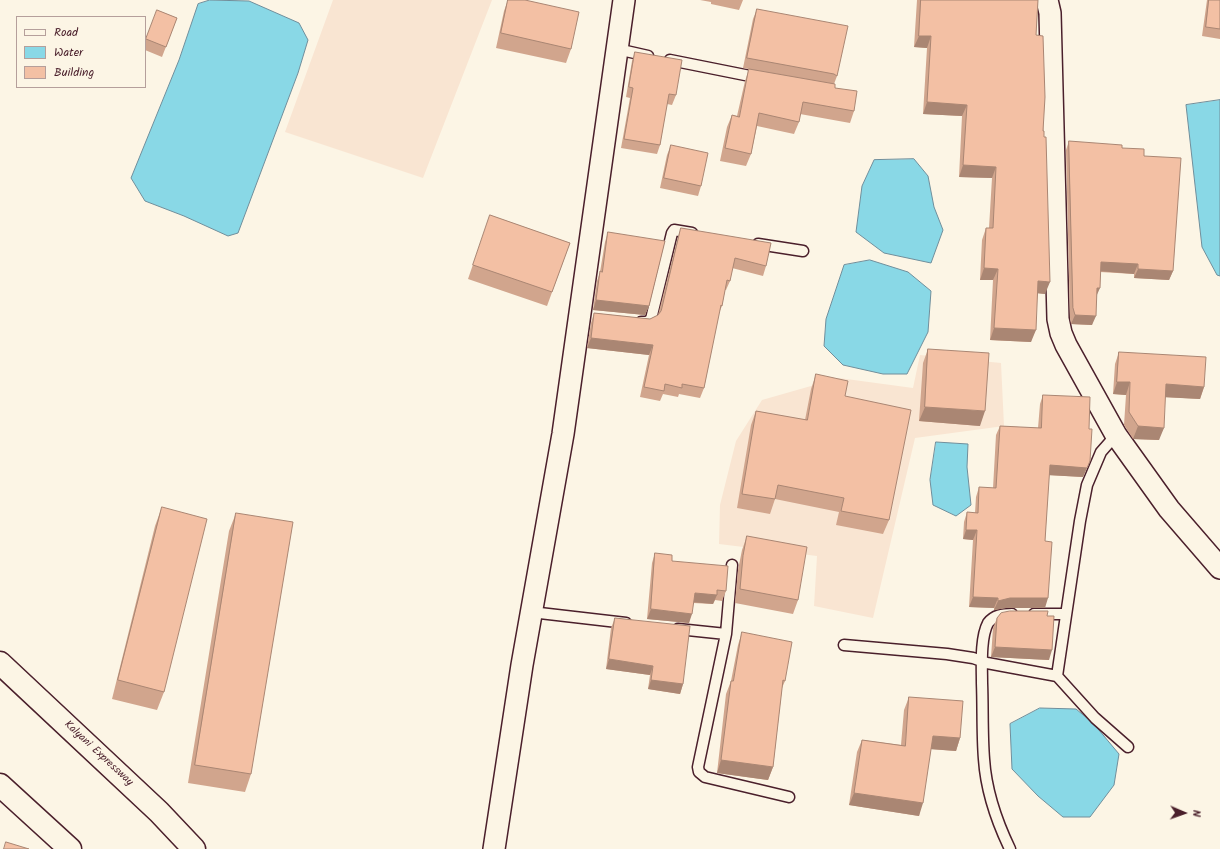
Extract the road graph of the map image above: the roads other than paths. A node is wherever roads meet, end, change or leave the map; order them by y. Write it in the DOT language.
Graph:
graph roads {
  1 [pos="624,0"];
  2 [pos="1047,0"];
  3 [pos="617,49"];
  4 [pos="767,79"];
  5 [pos="700,234"];
  6 [pos="748,242"];
  7 [pos="803,251"];
  8 [pos="635,322"];
  9 [pos="1116,435"];
  10 [pos="732,565"];
  11 [pos="1220,568"];
  12 [pos="531,612"];
  13 [pos="1066,614"];
  14 [pos="632,624"];
  15 [pos="671,628"];
  16 [pos="726,634"];
  17 [pos="844,645"];
  18 [pos="982,661"];
  19 [pos="0,663"];
  20 [pos="1057,676"];
  21 [pos="1128,747"];
  22 [pos="0,785"];
  23 [pos="789,797"];
  24 [pos="70,849"];
  25 [pos="194,849"];
  26 [pos="494,849"];
  27 [pos="1010,849"];
  1 -- 3 [label="street"];
  2 -- 9 [label="street"];
  3 -- 4 [label="lane"];
  3 -- 12 [label="street"];
  5 -- 8 [label="lane"];
  6 -- 7 [label="lane"];
  9 -- 11 [label="street"];
  9 -- 13 [label="lane"];
  10 -- 16 [label="lane"];
  12 -- 14 [label="lane"];
  12 -- 26 [label="street"];
  13 -- 18 [label="lane"];
  13 -- 20 [label="lane"];
  15 -- 16 [label="lane"];
  16 -- 23 [label="lane"];
  17 -- 18 [label="lane"];
  18 -- 20 [label="lane"];
  18 -- 27 [label="lane"];
  19 -- 25 [label="highway, Kalyani Expressway"];
  20 -- 21 [label="lane"];
  22 -- 24 [label="highway"];
}
